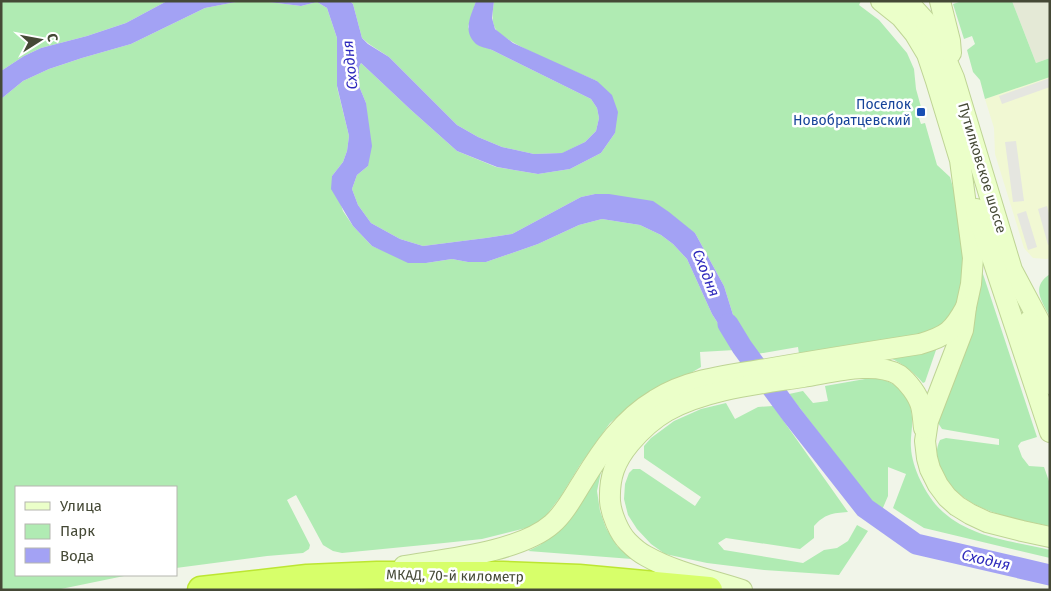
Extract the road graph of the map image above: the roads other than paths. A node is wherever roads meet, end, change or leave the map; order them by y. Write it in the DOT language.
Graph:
graph roads {
  1 [pos="881,1"];
  2 [pos="907,1"];
  3 [pos="940,1"];
  4 [pos="954,78"];
  5 [pos="960,160"];
  6 [pos="1012,270"];
  7 [pos="966,306"];
  8 [pos="1050,339"];
  9 [pos="794,371"];
  10 [pos="735,382"];
  11 [pos="1050,384"];
  12 [pos="1050,432"];
  13 [pos="925,441"];
  14 [pos="1050,537"];
  15 [pos="334,577"];
  16 [pos="201,590"];
  17 [pos="709,590"];
  18 [pos="742,590"];
  1 -- 5 [label="main road, Путилковское шоссе"];
  2 -- 4 [label="main road, Путилковское шоссе"];
  3 -- 4 [label="main road"];
  4 -- 6 [label="main road, Путилковское шоссе"];
  5 -- 7 [label="main road, Путилковское шоссе"];
  5 -- 12 [label="main road"];
  6 -- 8 [label="main road, Путилковское шоссе"];
  6 -- 11 [label="main road"];
  7 -- 9 [label="main road"];
  7 -- 13 [label="main road, Путилковское шоссе"];
  9 -- 10 [label="main road"];
  9 -- 13 [label="main road"];
  10 -- 15 [label="main road"];
  10 -- 18 [label="main road"];
  13 -- 14 [label="main road, Путилковское шоссе"];
  15 -- 16 [label="highway, МКАД, 70-й километр"];
  15 -- 17 [label="highway, МКАД, 70-й километр"];
}
